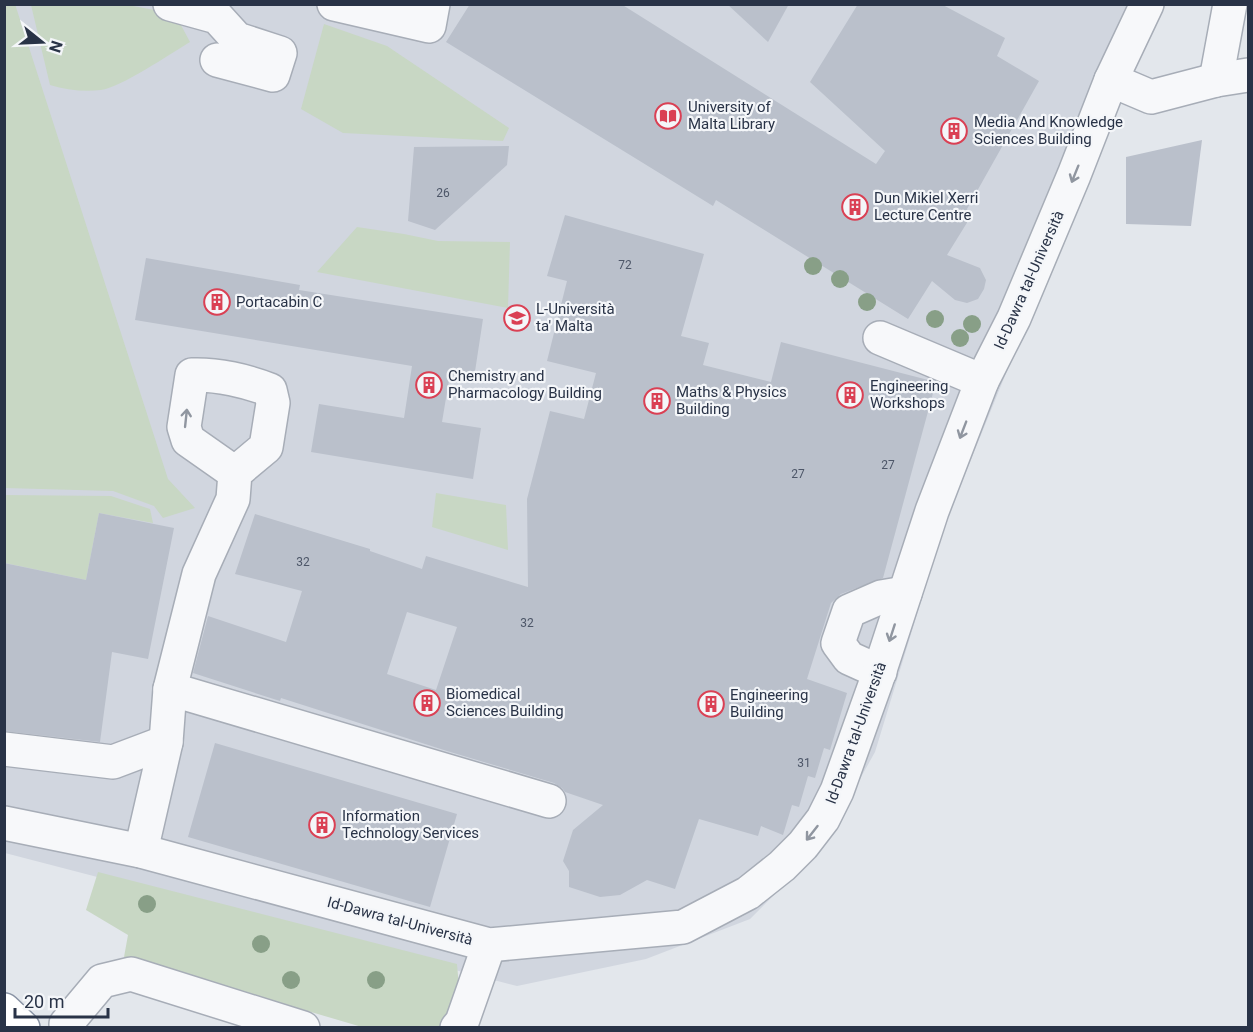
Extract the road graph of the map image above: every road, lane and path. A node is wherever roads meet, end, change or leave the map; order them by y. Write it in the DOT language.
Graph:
graph roads {
  1 [pos="170,4"];
  2 [pos="334,4"];
  3 [pos="433,4"];
  4 [pos="1147,4"];
  5 [pos="1235,14"];
  6 [pos="216,41"];
  7 [pos="1248,75"];
  8 [pos="1111,80"];
  9 [pos="1216,80"];
  10 [pos="880,338"];
  11 [pos="982,381"];
  12 [pos="235,473"];
  13 [pos="905,593"];
  14 [pos="880,672"];
  15 [pos="170,689"];
  16 [pos="166,742"];
  17 [pos="4,749"];
  18 [pos="549,801"];
  19 [pos="4,823"];
  20 [pos="141,851"];
  21 [pos="489,945"];
  22 [pos="4,1010"];
  23 [pos="66,1024"];
  24 [pos="23,1028"];
  25 [pos="303,1028"];
  26 [pos="457,1028"];
  1 -- 6 [label="street"];
  2 -- 3 [label="street"];
  4 -- 8 [label="street, Id-Dawra tal-Università"];
  5 -- 9 [label="street"];
  7 -- 9 [label="street"];
  8 -- 9 [label="street"];
  8 -- 11 [label="street, Id-Dawra tal-Università, one-way"];
  10 -- 11 [label="street"];
  11 -- 13 [label="street, Id-Dawra tal-Università, one-way"];
  12 -- 15 [label="street"];
  13 -- 14 [label="street, Id-Dawra tal-Università, one-way"];
  13 -- 14 [label="street"];
  14 -- 21 [label="street, Id-Dawra tal-Università, one-way"];
  15 -- 16 [label="street"];
  15 -- 18 [label="street"];
  16 -- 17 [label="street"];
  16 -- 20 [label="street"];
  19 -- 20 [label="street, Id-Dawra tal-Università"];
  20 -- 21 [label="street, Id-Dawra tal-Università"];
  21 -- 26 [label="street"];
  22 -- 24 [label="highway"];
  23 -- 25 [label="street"];
}
